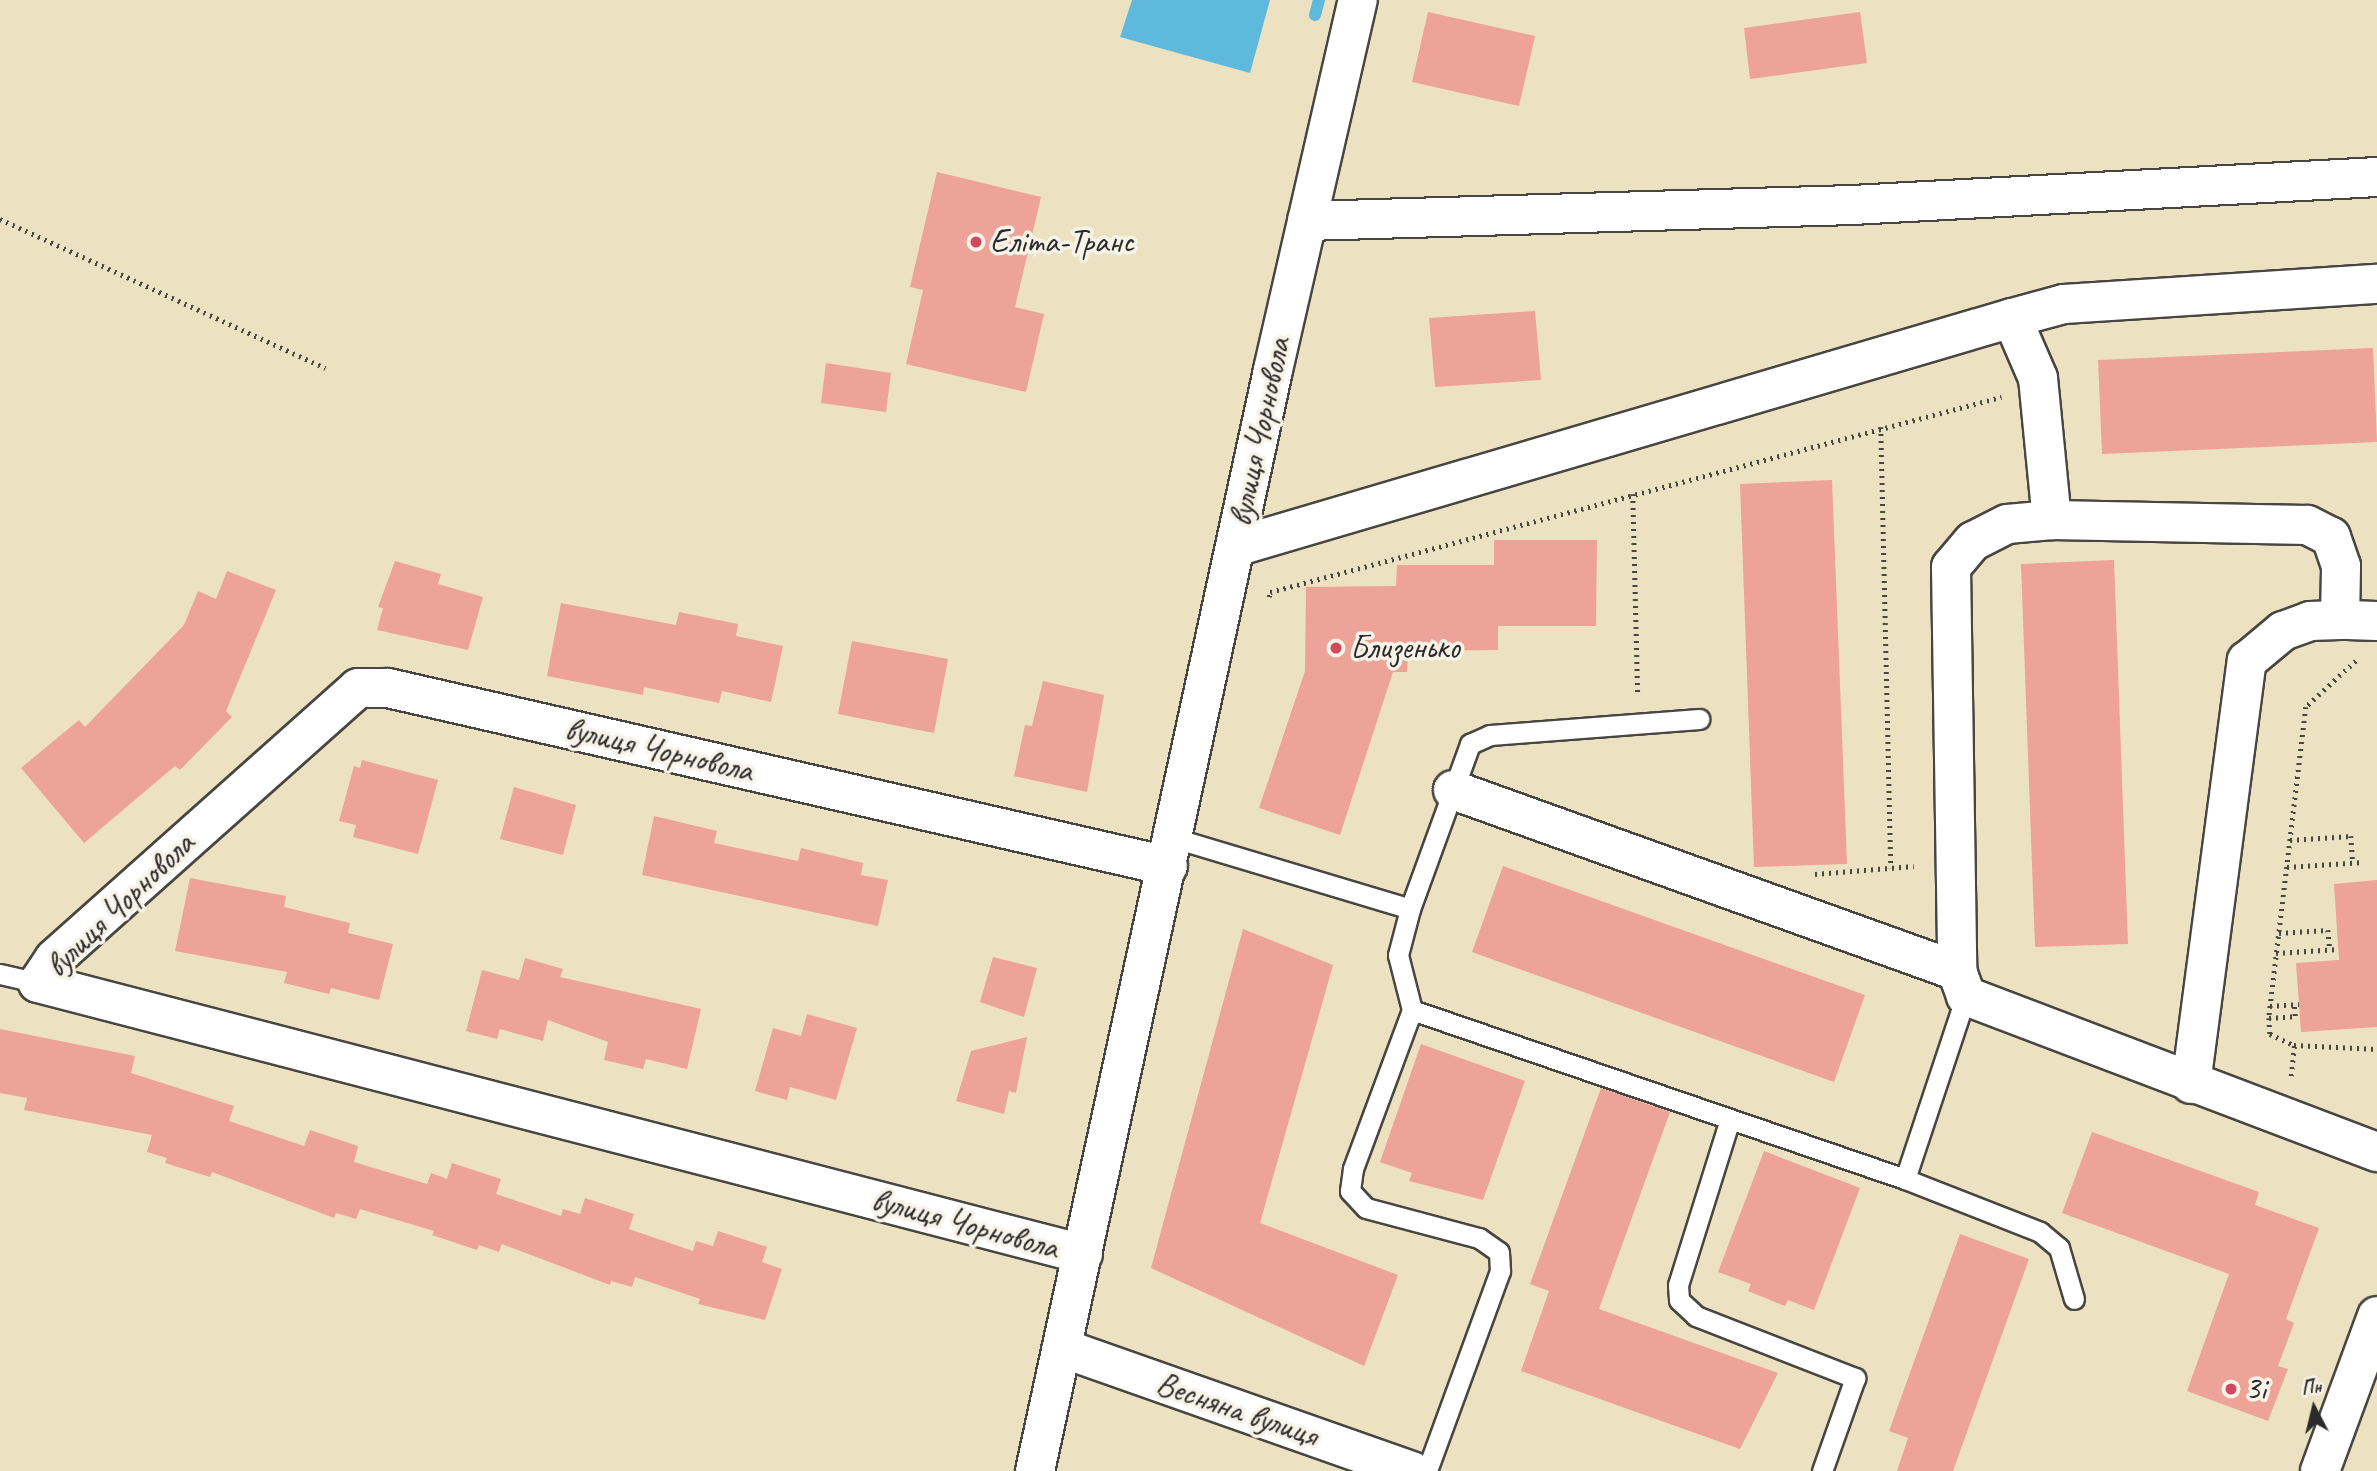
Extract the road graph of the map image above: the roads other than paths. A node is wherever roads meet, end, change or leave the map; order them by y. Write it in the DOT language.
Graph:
graph roads {
  1 [pos="1358,0"];
  2 [pos="2377,177"];
  3 [pos="1307,221"];
  4 [pos="2377,284"];
  5 [pos="2012,318"];
  6 [pos="2052,520"];
  7 [pos="1235,547"];
  8 [pos="2360,632"];
  9 [pos="1699,719"];
  10 [pos="1453,790"];
  11 [pos="1171,852"];
  12 [pos="1410,909"];
  13 [pos="0,974"];
  14 [pos="38,983"];
  15 [pos="1962,983"];
  16 [pos="1412,1010"];
  17 [pos="2191,1084"];
  18 [pos="1730,1119"];
  19 [pos="2377,1152"];
  20 [pos="1905,1179"];
  21 [pos="1083,1254"];
  22 [pos="2074,1299"];
  23 [pos="2377,1316"];
  24 [pos="1062,1348"];
  25 [pos="1035,1471"];
  26 [pos="1412,1471"];
  27 [pos="1427,1471"];
  28 [pos="1822,1471"];
  29 [pos="2320,1471"];
  1 -- 3 [label="street, вулиця Чорновола"];
  2 -- 3 [label="street"];
  3 -- 7 [label="street, вулиця Чорновола"];
  4 -- 5 [label="street"];
  5 -- 6 [label="street"];
  5 -- 7 [label="street"];
  6 -- 8 [label="street"];
  6 -- 15 [label="street"];
  7 -- 11 [label="street, вулиця Чорновола"];
  8 -- 17 [label="street"];
  9 -- 10 [label="lane"];
  10 -- 12 [label="lane"];
  10 -- 15 [label="street"];
  11 -- 12 [label="lane"];
  11 -- 14 [label="street, вулиця Чорновола"];
  11 -- 21 [label="street, вулиця Чорновола"];
  12 -- 16 [label="lane"];
  13 -- 14 [label="lane"];
  14 -- 21 [label="street, вулиця Чорновола"];
  15 -- 17 [label="street"];
  15 -- 20 [label="lane"];
  16 -- 18 [label="lane"];
  16 -- 27 [label="lane"];
  17 -- 19 [label="street"];
  18 -- 20 [label="lane"];
  18 -- 28 [label="lane"];
  20 -- 22 [label="lane"];
  21 -- 24 [label="street, вулиця Чорновола"];
  23 -- 29 [label="street"];
  24 -- 25 [label="street, вулиця Чорновола"];
  24 -- 26 [label="street, Весняна вулиця"];
}
